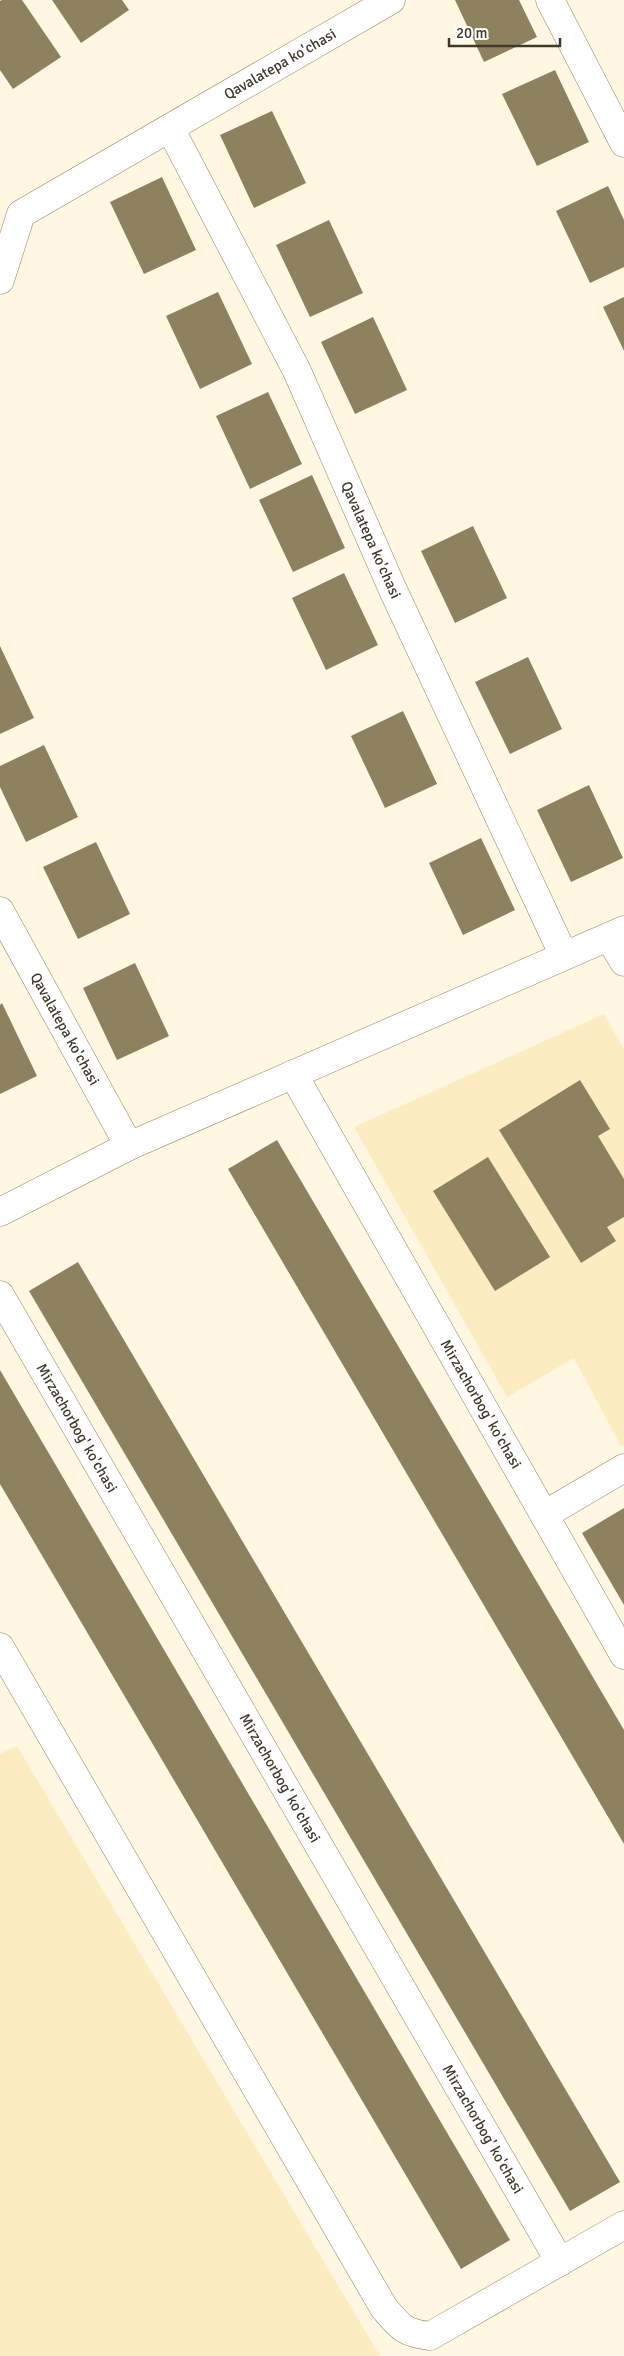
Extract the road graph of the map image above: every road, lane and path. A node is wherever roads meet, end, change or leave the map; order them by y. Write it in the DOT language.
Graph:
graph roads {
  1 [pos="390,0"];
  2 [pos="550,0"];
  3 [pos="170,128"];
  4 [pos="624,143"];
  5 [pos="0,280"];
  6 [pos="0,911"];
  7 [pos="616,934"];
  8 [pos="564,956"];
  9 [pos="624,962"];
  10 [pos="293,1074"];
  11 [pos="129,1146"];
  12 [pos="0,1212"];
  13 [pos="0,1295"];
  14 [pos="624,1468"];
  15 [pos="544,1515"];
  16 [pos="0,1647"];
  17 [pos="624,1655"];
  18 [pos="624,2225"];
  19 [pos="560,2262"];
  1 -- 3 [label="street, Qavalatepa ko'chasi"];
  2 -- 4 [label="street"];
  3 -- 5 [label="street, Qavalatepa ko'chasi"];
  3 -- 8 [label="street, Qavalatepa ko'chasi"];
  6 -- 11 [label="street, Qavalatepa ko'chasi"];
  7 -- 8 [label="street"];
  7 -- 9 [label="street"];
  8 -- 10 [label="street"];
  10 -- 11 [label="street"];
  10 -- 15 [label="street, Mirzachorbog' ko'chasi"];
  11 -- 12 [label="street"];
  13 -- 19 [label="street, Mirzachorbog' ko'chasi"];
  14 -- 15 [label="street"];
  15 -- 17 [label="street, Mirzachorbog' ko'chasi"];
  16 -- 19 [label="street"];
  18 -- 19 [label="street"];
}
